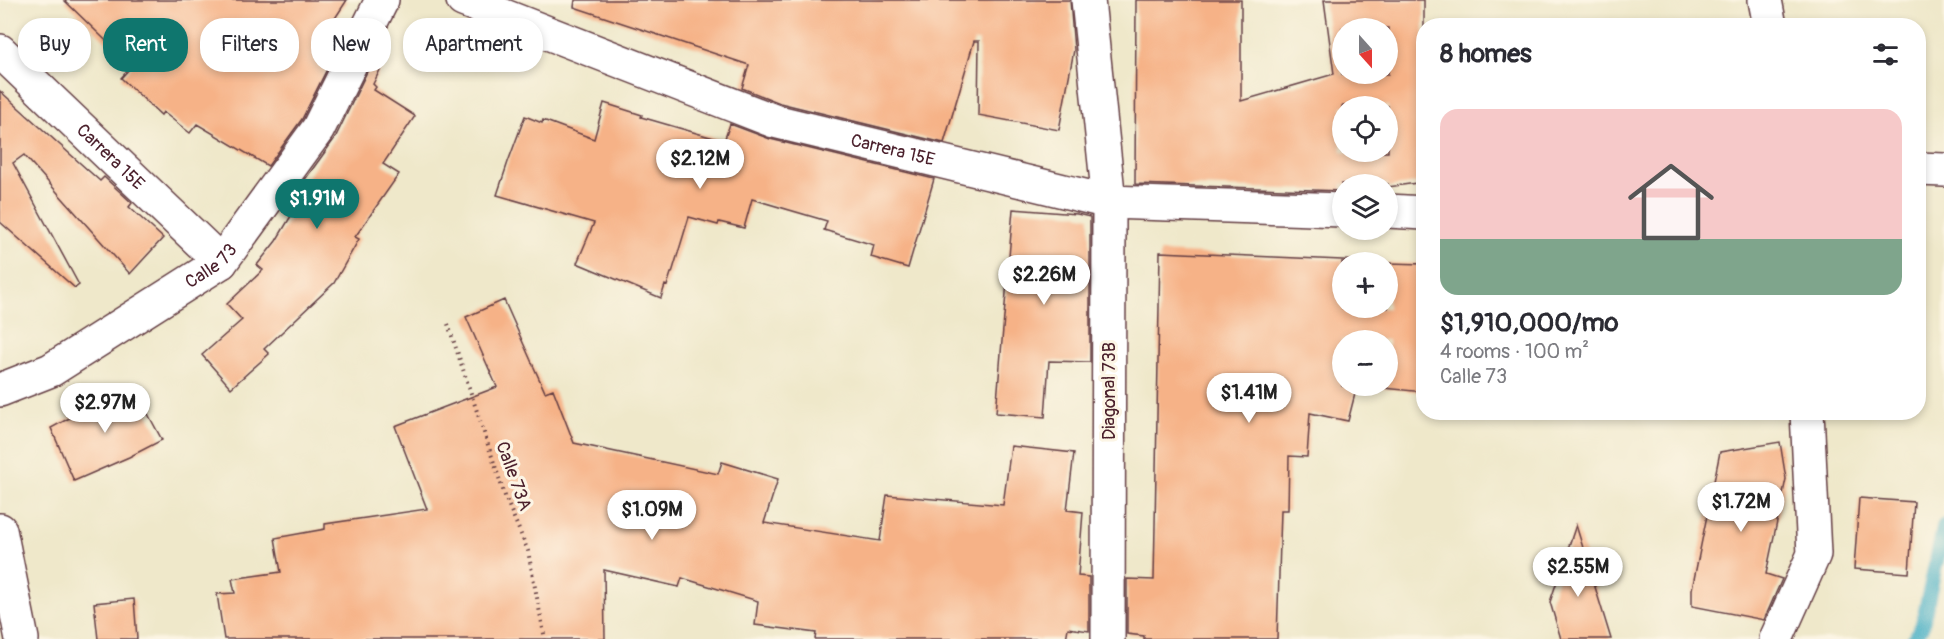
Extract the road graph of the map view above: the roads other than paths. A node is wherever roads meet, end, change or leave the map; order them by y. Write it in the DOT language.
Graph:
graph roads {
  1 [pos="382,0"];
  2 [pos="463,0"];
  3 [pos="1088,0"];
  4 [pos="1765,0"];
  5 [pos="1768,18"];
  6 [pos="0,51"];
  7 [pos="1926,169"];
  8 [pos="1944,170"];
  9 [pos="1109,202"];
  10 [pos="1332,210"];
  11 [pos="1398,212"];
  12 [pos="1416,213"];
  13 [pos="221,261"];
  14 [pos="0,390"];
  15 [pos="1807,420"];
  16 [pos="0,530"];
  17 [pos="22,639"];
  18 [pos="1108,639"];
  19 [pos="1776,639"];
  1 -- 13 [label="street, Calle 73"];
  2 -- 9 [label="street, Carrera 15E"];
  3 -- 9 [label="street, Diagonal 73B"];
  4 -- 5 [label="street"];
  6 -- 13 [label="street, Carrera 15E"];
  7 -- 8 [label="street"];
  9 -- 10 [label="street, Carrera 15E"];
  9 -- 18 [label="street, Diagonal 73B"];
  11 -- 12 [label="street"];
  13 -- 14 [label="street, Calle 73"];
  15 -- 19 [label="street"];
  16 -- 17 [label="street"];
}
